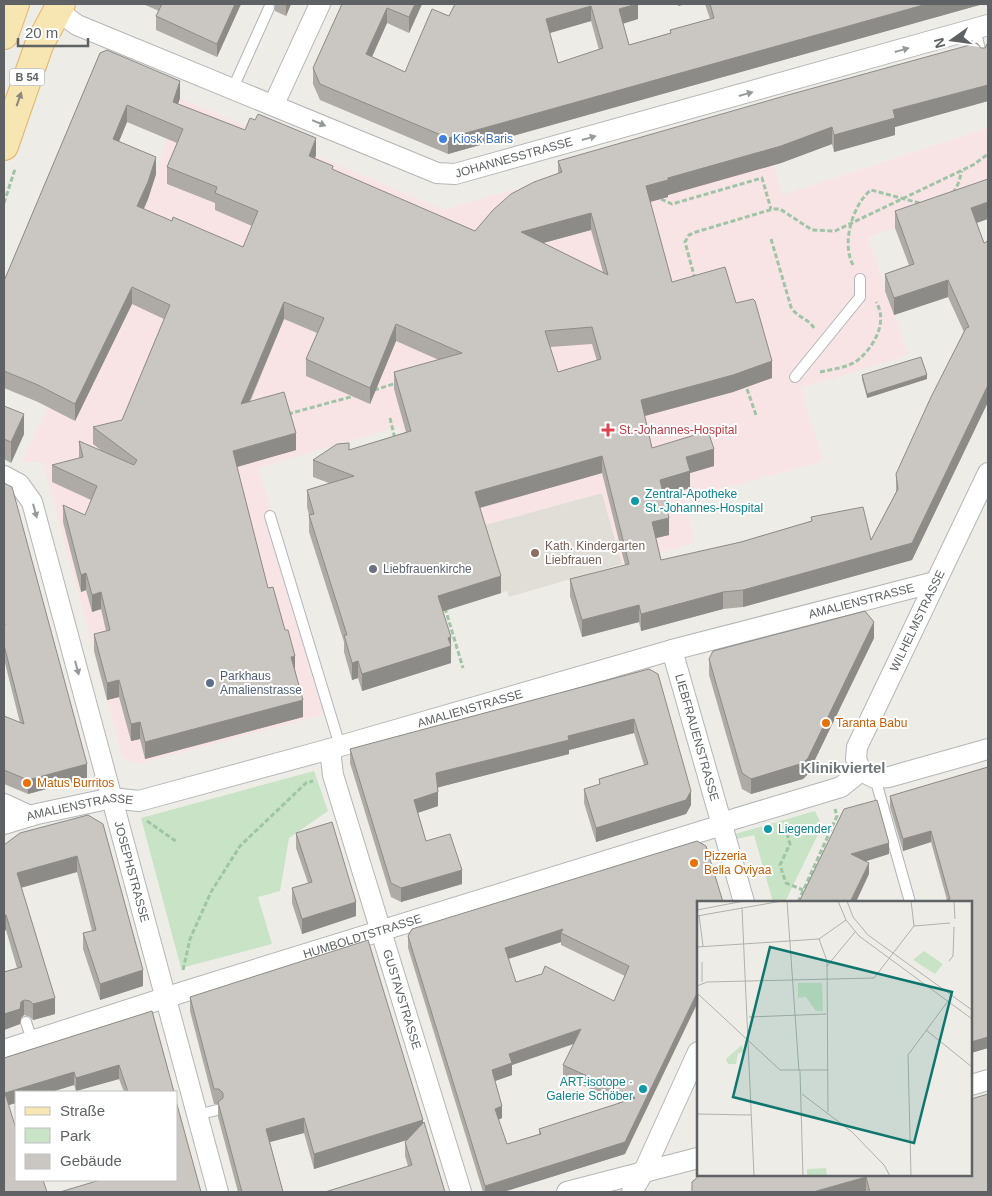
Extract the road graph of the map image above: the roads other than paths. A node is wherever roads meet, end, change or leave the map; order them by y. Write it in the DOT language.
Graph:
graph roads {
  1 [pos="15,4"];
  2 [pos="320,4"];
  3 [pos="60,7"];
  4 [pos="269,8"];
  5 [pos="981,27"];
  6 [pos="4,35"];
  7 [pos="983,58"];
  8 [pos="233,88"];
  9 [pos="274,104"];
  10 [pos="4,146"];
  11 [pos="860,279"];
  12 [pos="795,377"];
  13 [pos="988,473"];
  14 [pos="6,482"];
  15 [pos="270,516"];
  16 [pos="935,582"];
  17 [pos="672,650"];
  18 [pos="335,748"];
  19 [pos="988,749"];
  20 [pos="868,774"];
  21 [pos="112,798"];
  22 [pos="4,804"];
  23 [pos="30,816"];
  24 [pos="4,824"];
  25 [pos="722,824"];
  26 [pos="744,901"];
  27 [pos="910,901"];
  28 [pos="382,932"];
  29 [pos="172,995"];
  30 [pos="4,1050"];
  31 [pos="697,1054"];
  32 [pos="988,1080"];
  33 [pos="972,1085"];
  34 [pos="216,1110"];
  35 [pos="197,1115"];
  36 [pos="697,1158"];
  37 [pos="644,1171"];
  38 [pos="218,1192"];
  39 [pos="462,1192"];
  40 [pos="567,1192"];
  41 [pos="632,1192"];
  1 -- 6 [label="main road"];
  2 -- 9 [label="street"];
  3 -- 8 [label="street, JOHANNESSTRASSE"];
  10 -- 3 [label="main road, B 54, one-way"];
  4 -- 8 [label="lane"];
  5 -- 7 [label="lane"];
  9 -- 5 [label="street, JOHANNESSTRASSE, one-way"];
  8 -- 9 [label="street, JOHANNESSTRASSE"];
  11 -- 12 [label="lane"];
  13 -- 16 [label="street, WILHELMSTRASSE"];
  14 -- 21 [label="street, JOSEPHSTRASSE, one-way"];
  15 -- 18 [label="lane"];
  16 -- 17 [label="street, AMALIENSTRASSE"];
  16 -- 20 [label="street, WILHELMSTRASSE"];
  17 -- 18 [label="street, AMALIENSTRASSE"];
  17 -- 25 [label="street, LIEBFRAUENSTRASSE"];
  18 -- 21 [label="street, AMALIENSTRASSE"];
  18 -- 28 [label="street, GUSTAVSTRASSE"];
  19 -- 20 [label="street"];
  20 -- 25 [label="street, HUMBOLDTSTRASSE"];
  20 -- 27 [label="lane"];
  21 -- 23 [label="street, AMALIENSTRASSE"];
  21 -- 29 [label="street, JOSEPHSTRASSE"];
  22 -- 23 [label="street"];
  23 -- 24 [label="street, AMALIENSTRASSE"];
  25 -- 26 [label="street"];
  25 -- 28 [label="street, HUMBOLDTSTRASSE"];
  28 -- 29 [label="street, HUMBOLDTSTRASSE"];
  28 -- 39 [label="street, GUSTAVSTRASSE"];
  29 -- 30 [label="street, HUMBOLDTSTRASSE"];
  29 -- 35 [label="street, JOSEPHSTRASSE"];
  31 -- 37 [label="street"];
  32 -- 33 [label="street"];
  34 -- 35 [label="lane"];
  35 -- 38 [label="street, JOSEPHSTRASSE"];
  36 -- 37 [label="street"];
  37 -- 40 [label="street"];
  37 -- 41 [label="street"];
}
